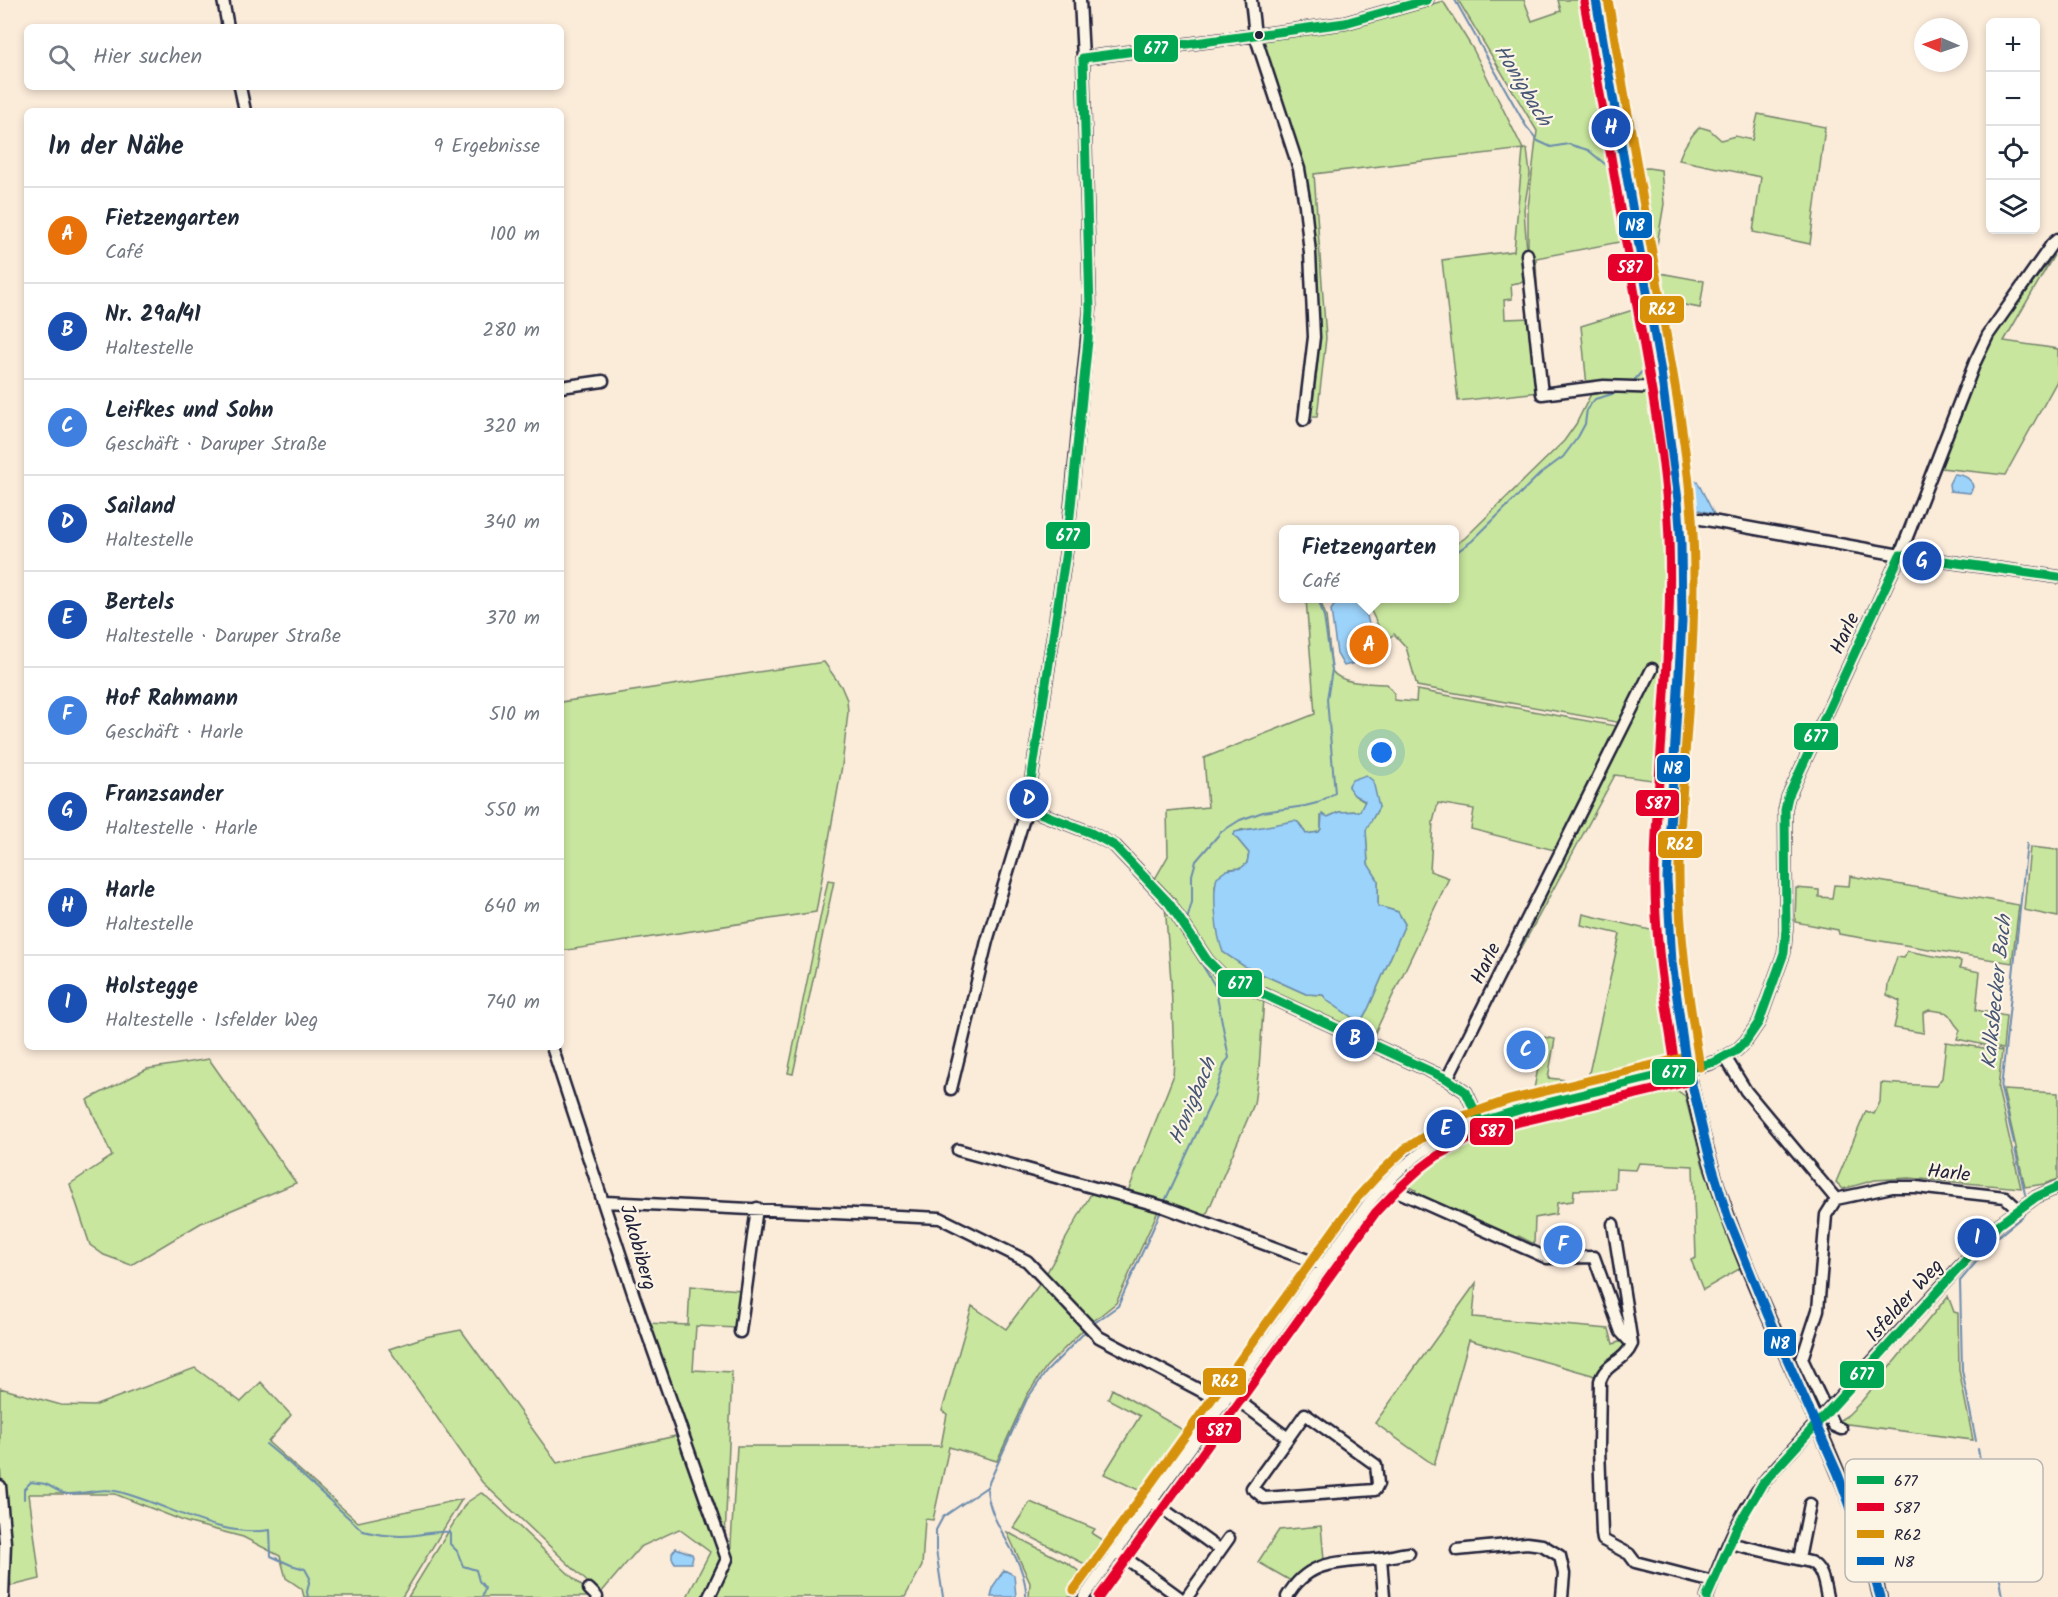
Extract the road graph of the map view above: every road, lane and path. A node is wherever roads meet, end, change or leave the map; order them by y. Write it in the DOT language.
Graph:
graph roads {
  1 [pos="223,0"];
  2 [pos="1080,0"];
  3 [pos="1251,0"];
  4 [pos="1427,0"];
  5 [pos="1596,0"];
  6 [pos="227,24"];
  7 [pos="1255,35"];
  8 [pos="1083,58"];
  9 [pos="241,90"];
  10 [pos="244,108"];
  11 [pos="2058,238"];
  12 [pos="1527,254"];
  13 [pos="603,381"];
  14 [pos="564,387"];
  15 [pos="1663,388"];
  16 [pos="1304,420"];
  17 [pos="1680,519"];
  18 [pos="1900,555"];
  19 [pos="2058,577"];
  20 [pos="1652,669"];
  21 [pos="1028,808"];
  22 [pos="553,1050"];
  23 [pos="1725,1057"];
  24 [pos="1688,1069"];
  25 [pos="1447,1079"];
  26 [pos="951,1089"];
  27 [pos="1480,1122"];
  28 [pos="958,1150"];
  29 [pos="1383,1185"];
  30 [pos="2058,1187"];
  31 [pos="1836,1199"];
  32 [pos="604,1202"];
  33 [pos="757,1208"];
  34 [pos="2018,1209"];
  35 [pos="1613,1224"];
  36 [pos="1324,1266"];
  37 [pos="740,1332"];
  38 [pos="1632,1344"];
  39 [pos="1227,1399"];
  40 [pos="1841,1429"];
  41 [pos="1288,1438"];
  42 [pos="0,1486"];
  43 [pos="1845,1487"];
  44 [pos="1152,1501"];
  45 [pos="1810,1504"];
  46 [pos="1229,1538"];
  47 [pos="1729,1543"];
  48 [pos="1220,1550"];
  49 [pos="1457,1550"];
  50 [pos="1116,1551"];
  51 [pos="1409,1553"];
  52 [pos="1381,1558"];
  53 [pos="1798,1559"];
  54 [pos="1713,1582"];
  55 [pos="1876,1582"];
  56 [pos="3,1597"];
  57 [pos="709,1597"];
  58 [pos="1084,1597"];
  59 [pos="1179,1597"];
  60 [pos="1187,1597"];
  61 [pos="1287,1597"];
  62 [pos="1384,1597"];
  63 [pos="1562,1597"];
  64 [pos="1707,1597"];
  65 [pos="1827,1597"];
  66 [pos="1880,1597"];
  1 -- 6 [label="street"];
  2 -- 8 [label="street"];
  3 -- 7 [label="street"];
  4 -- 7 [label="street"];
  5 -- 15 [label="main road"];
  7 -- 8 [label="street"];
  7 -- 16 [label="street"];
  8 -- 21 [label="street"];
  9 -- 10 [label="street"];
  11 -- 18 [label="street, Harle"];
  12 -- 15 [label="street"];
  13 -- 14 [label="street"];
  15 -- 17 [label="main road"];
  17 -- 18 [label="street"];
  17 -- 24 [label="main road"];
  18 -- 19 [label="street"];
  18 -- 23 [label="street, Harle"];
  20 -- 25 [label="street, Harle"];
  21 -- 25 [label="street"];
  21 -- 26 [label="street"];
  22 -- 32 [label="street"];
  23 -- 24 [label="street, Harle"];
  23 -- 31 [label="street"];
  24 -- 27 [label="street, Harle"];
  24 -- 43 [label="main road"];
  25 -- 27 [label="street"];
  27 -- 29 [label="street, Harle"];
  28 -- 36 [label="street"];
  29 -- 36 [label="street, Harle"];
  29 -- 38 [label="street"];
  30 -- 34 [label="street, Isfelder Weg"];
  31 -- 34 [label="street, Harle"];
  31 -- 40 [label="street"];
  32 -- 33 [label="street, Jakobiberg"];
  32 -- 57 [label="street, Jakobiberg"];
  33 -- 37 [label="street"];
  33 -- 39 [label="street, Jakobiberg"];
  34 -- 47 [label="street, Isfelder Weg, bridge"];
  35 -- 38 [label="street"];
  36 -- 39 [label="street, Harle"];
  38 -- 54 [label="street"];
  39 -- 41 [label="street, Jakobiberg"];
  39 -- 44 [label="street, Harle"];
  41 -- 41 [label="street"];
  42 -- 56 [label="street"];
  44 -- 48 [label="street"];
  44 -- 50 [label="street, Harle"];
  45 -- 53 [label="street"];
  46 -- 48 [label="street"];
  47 -- 53 [label="street"];
  47 -- 54 [label="street, Isfelder Weg"];
  48 -- 60 [label="street"];
  49 -- 63 [label="street"];
  50 -- 58 [label="street, Harle"];
  50 -- 59 [label="street"];
  51 -- 52 [label="street"];
  52 -- 61 [label="street"];
  52 -- 62 [label="street"];
  53 -- 65 [label="street"];
  54 -- 64 [label="street, Isfelder Weg"];
  55 -- 66 [label="main road"];
}
